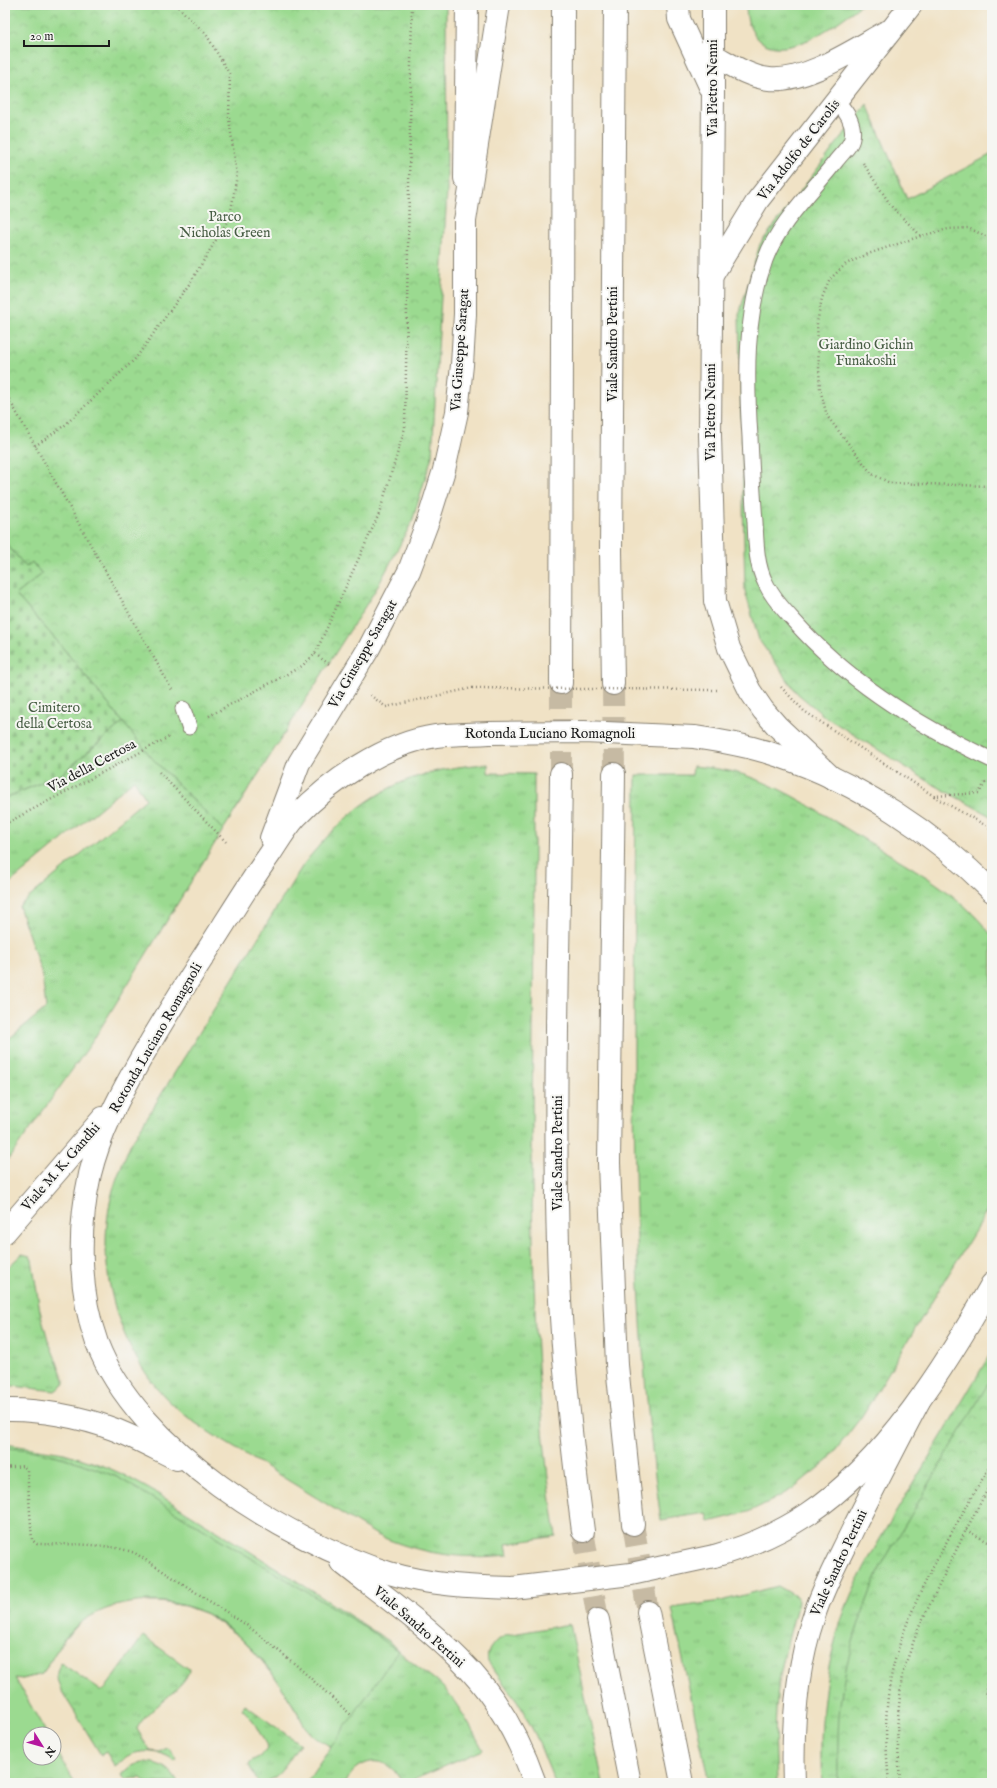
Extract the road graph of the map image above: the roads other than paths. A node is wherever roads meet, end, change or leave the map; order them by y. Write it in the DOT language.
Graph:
graph roads {
  1 [pos="467,5"];
  2 [pos="499,5"];
  3 [pos="563,5"];
  4 [pos="615,5"];
  5 [pos="678,5"];
  6 [pos="713,5"];
  7 [pos="911,5"];
  8 [pos="894,28"];
  9 [pos="713,55"];
  10 [pos="713,93"];
  11 [pos="837,101"];
  12 [pos="465,221"];
  13 [pos="711,277"];
  14 [pos="561,683"];
  15 [pos="613,684"];
  16 [pos="183,709"];
  17 [pos="189,727"];
  18 [pos="992,760"];
  19 [pos="561,774"];
  20 [pos="614,774"];
  21 [pos="832,778"];
  22 [pos="940,843"];
  23 [pos="261,868"];
  24 [pos="992,870"];
  25 [pos="992,891"];
  26 [pos="116,1102"];
  27 [pos="5,1232"];
  28 [pos="992,1284"];
  29 [pos="918,1401"];
  30 [pos="5,1410"];
  31 [pos="200,1469"];
  32 [pos="633,1524"];
  33 [pos="583,1532"];
  34 [pos="323,1547"];
  35 [pos="648,1612"];
  36 [pos="598,1620"];
  37 [pos="535,1783"];
  38 [pos="630,1783"];
  39 [pos="682,1783"];
  40 [pos="794,1783"];
  1 -- 12 [label="main road, Via Giuseppe Saragat"];
  2 -- 12 [label="main road"];
  3 -- 14 [label="main road"];
  4 -- 15 [label="main road, Viale Sandro Pertini"];
  5 -- 10 [label="main road"];
  6 -- 9 [label="main road, Via Pietro Nenni"];
  7 -- 8 [label="main road, Via Adolfo de Carolis"];
  8 -- 9 [label="main road, Via Adolfo de Carolis"];
  8 -- 11 [label="main road, Via Adolfo de Carolis"];
  9 -- 10 [label="main road, Via Pietro Nenni"];
  10 -- 13 [label="main road, Via Pietro Nenni"];
  11 -- 13 [label="main road, Via Adolfo de Carolis"];
  11 -- 18 [label="lane"];
  12 -- 23 [label="main road, Via Giuseppe Saragat"];
  13 -- 21 [label="main road, Via Pietro Nenni"];
  16 -- 17 [label="lane"];
  19 -- 33 [label="main road, Viale Sandro Pertini"];
  20 -- 32 [label="main road"];
  21 -- 22 [label="main road, Rotonda Luciano Romagnoli"];
  21 -- 23 [label="main road, Rotonda Luciano Romagnoli, bridge"];
  22 -- 24 [label="main road"];
  22 -- 25 [label="main road, Rotonda Luciano Romagnoli"];
  23 -- 26 [label="main road, Rotonda Luciano Romagnoli"];
  26 -- 27 [label="main road, Viale M. K. Gandhi"];
  26 -- 31 [label="main road, Rotonda Luciano Romagnoli"];
  28 -- 29 [label="main road, Rotonda Luciano Romagnoli"];
  29 -- 34 [label="main road, Rotonda Luciano Romagnoli, bridge"];
  29 -- 40 [label="main road, Viale Sandro Pertini"];
  30 -- 31 [label="main road"];
  31 -- 34 [label="main road, Rotonda Luciano Romagnoli"];
  34 -- 37 [label="main road, Viale Sandro Pertini"];
  35 -- 39 [label="main road"];
  36 -- 38 [label="main road"];
}
